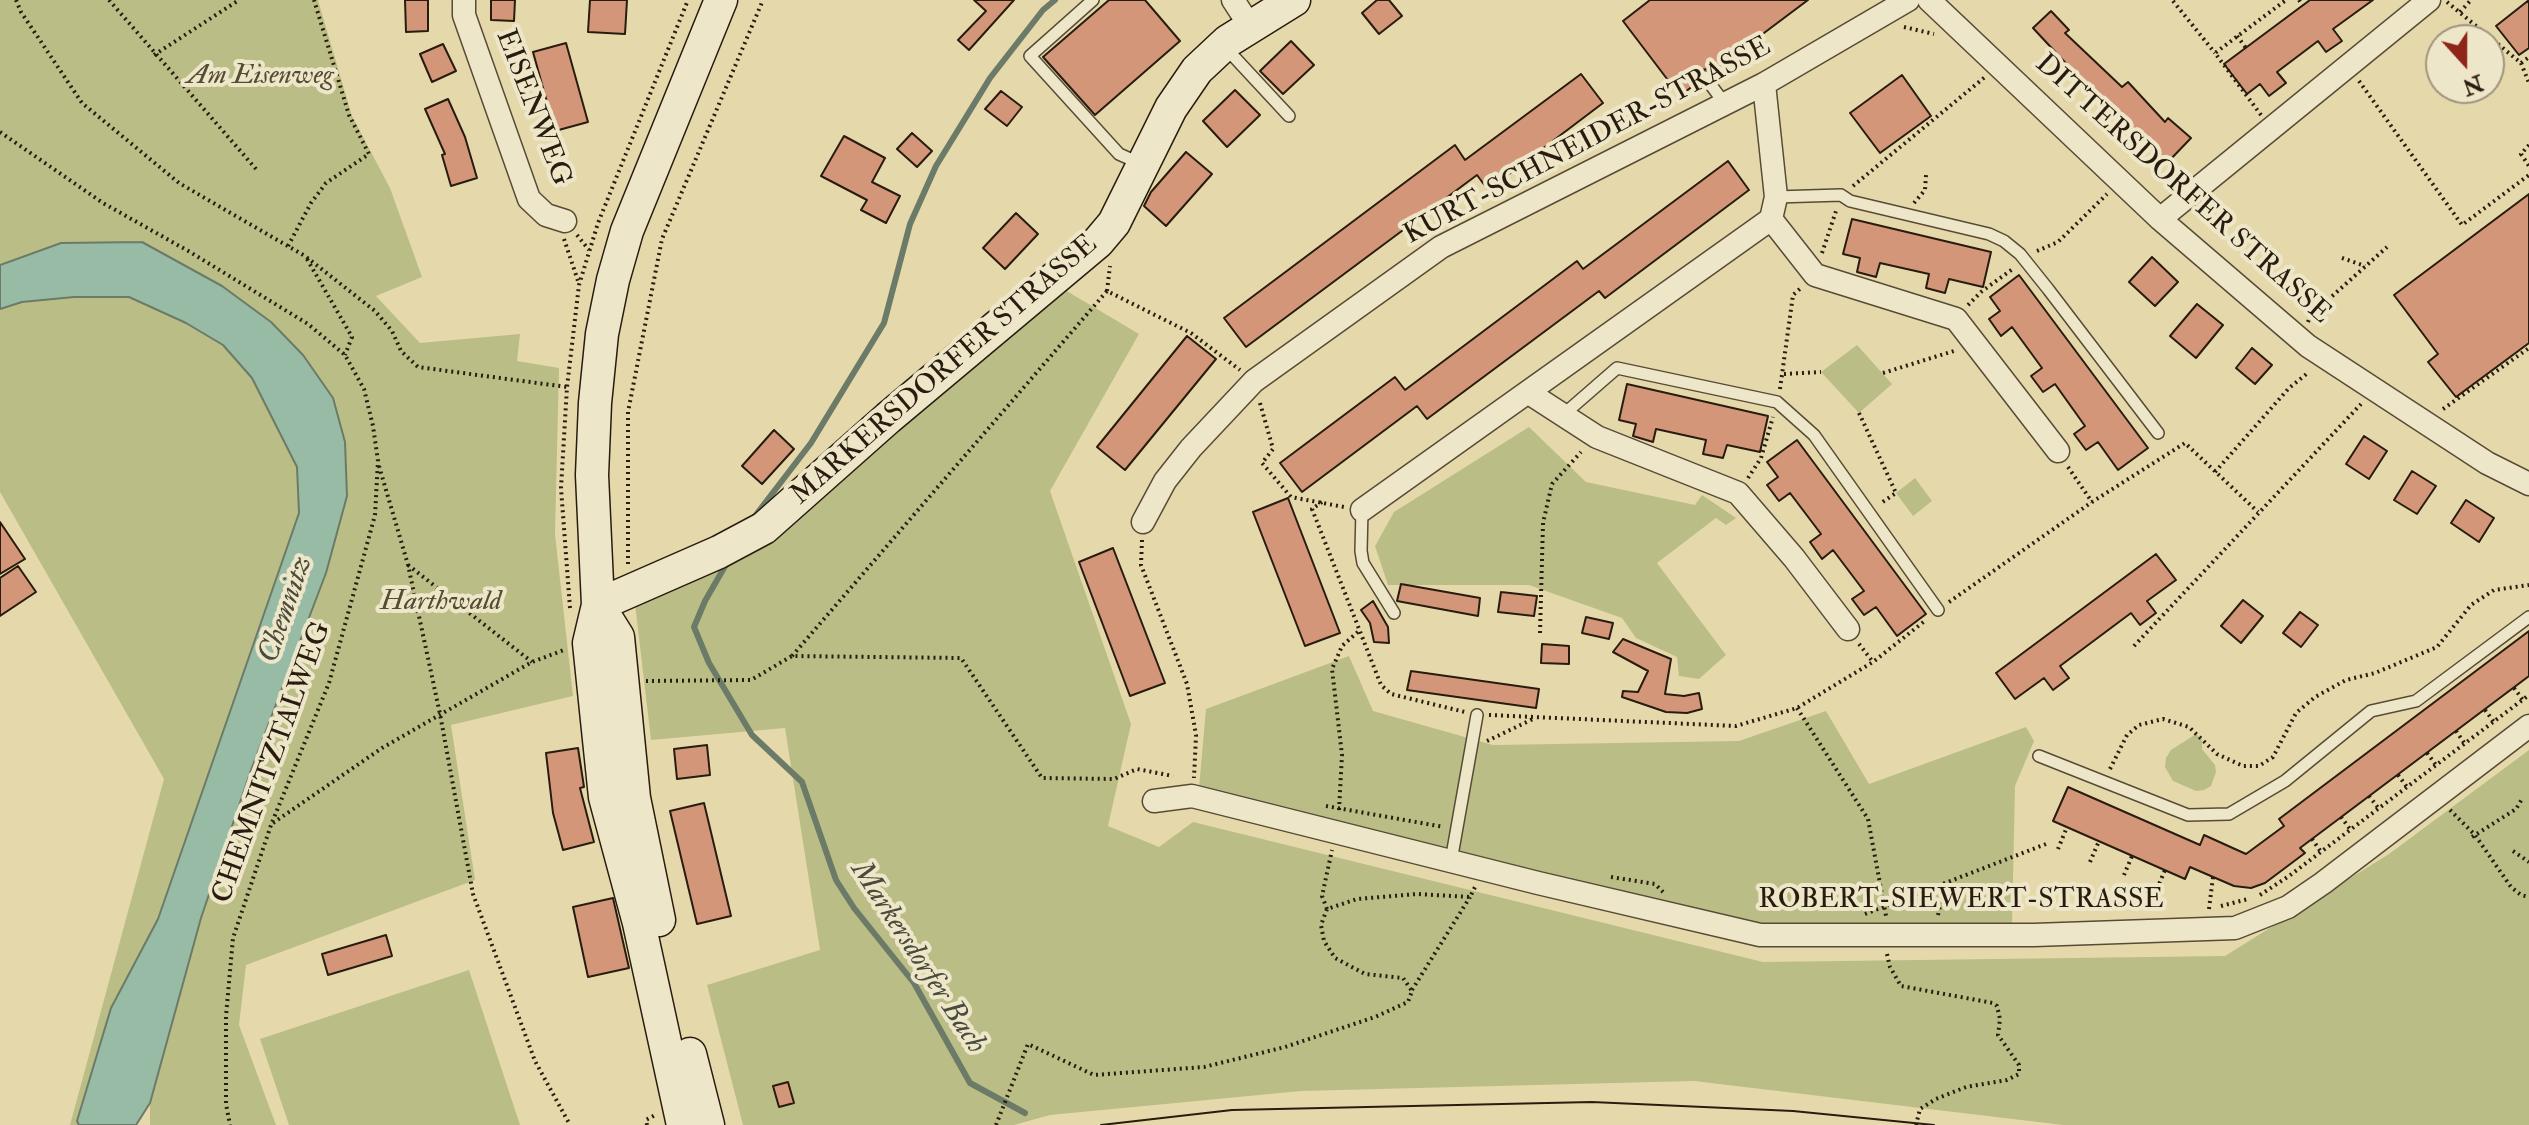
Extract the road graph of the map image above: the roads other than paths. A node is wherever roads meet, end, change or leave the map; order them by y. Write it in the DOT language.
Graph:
graph roads {
  1 [pos="464,0"];
  2 [pos="721,0"];
  3 [pos="1093,0"];
  4 [pos="1294,0"];
  5 [pos="1908,0"];
  6 [pos="1929,0"];
  7 [pos="2429,0"];
  8 [pos="1242,13"];
  9 [pos="1223,45"];
  10 [pos="1705,77"];
  11 [pos="1764,84"];
  12 [pos="1725,104"];
  13 [pos="1289,116"];
  14 [pos="1144,165"];
  15 [pos="1773,208"];
  16 [pos="2160,219"];
  17 [pos="565,221"];
  18 [pos="1529,393"];
  19 [pos="1563,415"];
  20 [pos="2158,433"];
  21 [pos="2058,451"];
  22 [pos="2529,484"];
  23 [pos="1362,510"];
  24 [pos="1143,522"];
  25 [pos="598,605"];
  26 [pos="1938,610"];
  27 [pos="1394,613"];
  28 [pos="2529,617"];
  29 [pos="1848,629"];
  30 [pos="1477,715"];
  31 [pos="2529,726"];
  32 [pos="2039,756"];
  33 [pos="1154,801"];
  34 [pos="1451,861"];
  35 [pos="683,1125"];
  36 [pos="708,1125"];
  1 -- 17 [label="street, EISENWEG"];
  2 -- 25 [label="main road"];
  3 -- 14 [label="lane"];
  4 -- 8 [label="main road, MARKERSDORFER STRASSE"];
  5 -- 11 [label="street, KURT-SCHNEIDER-STRASSE"];
  6 -- 16 [label="street, DITTERSDORFER STRASSE"];
  7 -- 16 [label="street"];
  8 -- 9 [label="main road, MARKERSDORFER STRASSE"];
  9 -- 13 [label="lane"];
  9 -- 14 [label="main road, MARKERSDORFER STRASSE"];
  10 -- 12 [label="lane"];
  11 -- 12 [label="street, KURT-SCHNEIDER-STRASSE"];
  11 -- 15 [label="street"];
  12 -- 24 [label="street, KURT-SCHNEIDER-STRASSE"];
  14 -- 25 [label="main road, MARKERSDORFER STRASSE"];
  15 -- 18 [label="street"];
  15 -- 20 [label="lane"];
  15 -- 21 [label="street"];
  16 -- 22 [label="street, DITTERSDORFER STRASSE"];
  18 -- 19 [label="street"];
  18 -- 23 [label="street"];
  19 -- 26 [label="lane"];
  19 -- 29 [label="street"];
  23 -- 27 [label="lane"];
  25 -- 35 [label="main road"];
  25 -- 36 [label="main road"];
  28 -- 32 [label="lane"];
  30 -- 34 [label="lane"];
  31 -- 34 [label="street, ROBERT-SIEWERT-STRASSE"];
  33 -- 34 [label="street, ROBERT-SIEWERT-STRASSE"];
}
